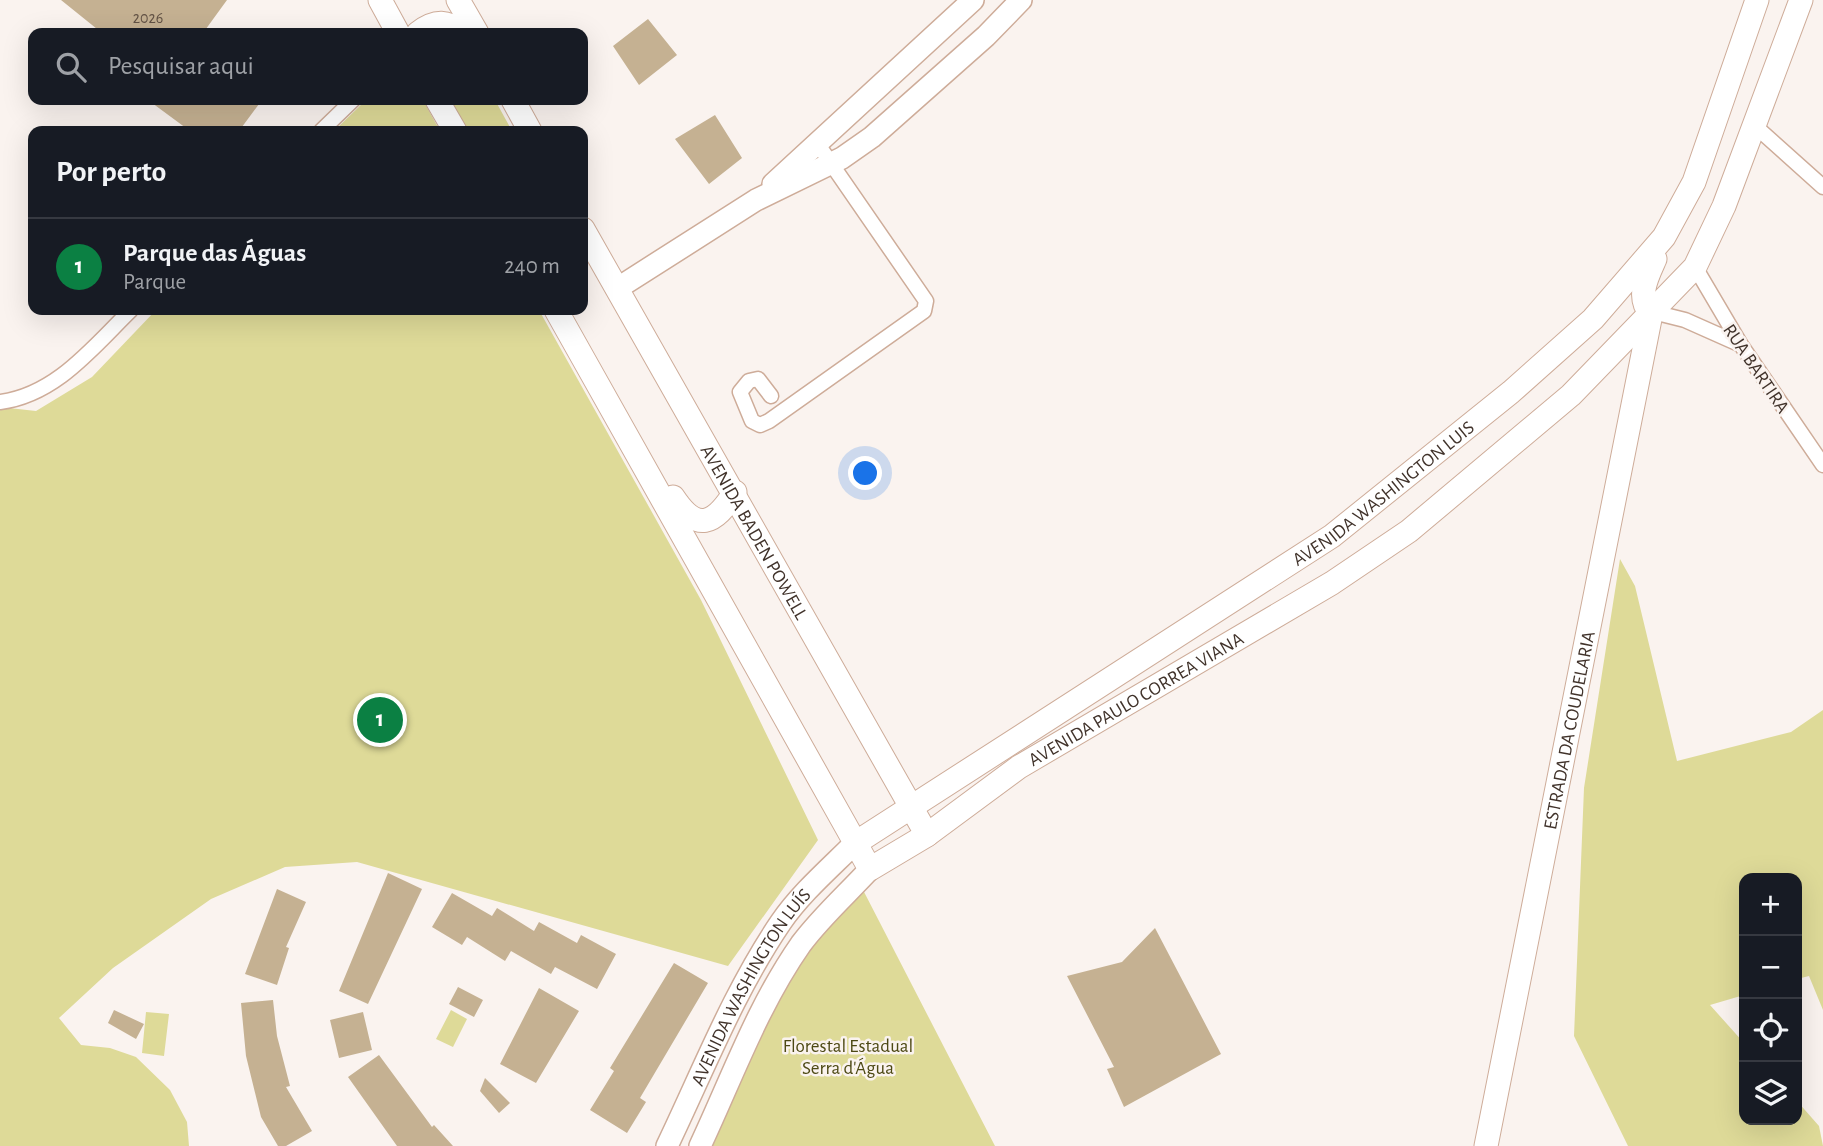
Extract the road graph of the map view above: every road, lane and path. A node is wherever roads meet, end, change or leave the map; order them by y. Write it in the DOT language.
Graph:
graph roads {
  1 [pos="380,0"];
  2 [pos="458,0"];
  3 [pos="973,0"];
  4 [pos="1021,0"];
  5 [pos="1757,0"];
  6 [pos="1801,0"];
  7 [pos="395,28"];
  8 [pos="425,28"];
  9 [pos="455,28"];
  10 [pos="474,28"];
  11 [pos="881,83"];
  12 [pos="919,95"];
  13 [pos="348,105"];
  14 [pos="440,105"];
  15 [pos="516,105"];
  16 [pos="326,126"];
  17 [pos="452,126"];
  18 [pos="527,126"];
  19 [pos="1755,126"];
  20 [pos="817,143"];
  21 [pos="831,163"];
  22 [pos="1823,187"];
  23 [pos="756,200"];
  24 [pos="588,237"];
  25 [pos="1664,237"];
  26 [pos="1695,267"];
  27 [pos="618,288"];
  28 [pos="1652,313"];
  29 [pos="126,315"];
  30 [pos="559,315"];
  31 [pos="1741,345"];
  32 [pos="1612,353"];
  33 [pos="1636,386"];
  34 [pos="771,396"];
  35 [pos="0,402"];
  36 [pos="613,412"];
  37 [pos="1823,465"];
  38 [pos="735,492"];
  39 [pos="911,805"];
  40 [pos="927,835"];
  41 [pos="854,844"];
  42 [pos="870,869"];
  43 [pos="667,1146"];
  44 [pos="700,1146"];
  45 [pos="1486,1146"];
  1 -- 7 [label="main road"];
  2 -- 10 [label="main road"];
  3 -- 11 [label="street"];
  4 -- 12 [label="street"];
  5 -- 25 [label="main road, AVENIDA WASHINGTON LUIS"];
  6 -- 19 [label="main road"];
  8 -- 9 [label="main road"];
  11 -- 12 [label="street"];
  11 -- 20 [label="street"];
  12 -- 21 [label="street"];
  13 -- 16 [label="street"];
  14 -- 17 [label="main road"];
  15 -- 18 [label="main road"];
  19 -- 22 [label="street"];
  19 -- 26 [label="main road"];
  20 -- 21 [label="street"];
  20 -- 23 [label="street"];
  21 -- 23 [label="street"];
  21 -- 34 [label="street"];
  23 -- 27 [label="street"];
  24 -- 27 [label="main road, AVENIDA BADEN POWELL"];
  25 -- 28 [label="main road"];
  25 -- 39 [label="main road, AVENIDA WASHINGTON LUIS"];
  26 -- 28 [label="main road"];
  26 -- 31 [label="street, RUA BARTIRA"];
  27 -- 38 [label="main road, AVENIDA BADEN POWELL"];
  28 -- 31 [label="street"];
  28 -- 32 [label="main road, AVENIDA PAULO CORREA VIANA"];
  28 -- 33 [label="main road, ESTRADA DA COUDELARIA"];
  29 -- 35 [label="street"];
  30 -- 36 [label="main road"];
  31 -- 37 [label="street, RUA BARTIRA"];
  32 -- 33 [label="main road"];
  32 -- 40 [label="main road, AVENIDA PAULO CORREA VIANA"];
  33 -- 45 [label="main road, ESTRADA DA COUDELARIA"];
  36 -- 38 [label="main road"];
  36 -- 41 [label="main road"];
  38 -- 39 [label="main road, AVENIDA BADEN POWELL"];
  39 -- 40 [label="main road, AVENIDA BADEN POWELL"];
  39 -- 41 [label="main road, AVENIDA WASHINGTON LUIS"];
  40 -- 42 [label="main road, AVENIDA PAULO CORREA VIANA"];
  41 -- 42 [label="main road"];
  41 -- 43 [label="street, AVENIDA WASHINGTON LUÍS"];
  42 -- 44 [label="street, AVENIDA PAULO CORREA VIANA"];
}
